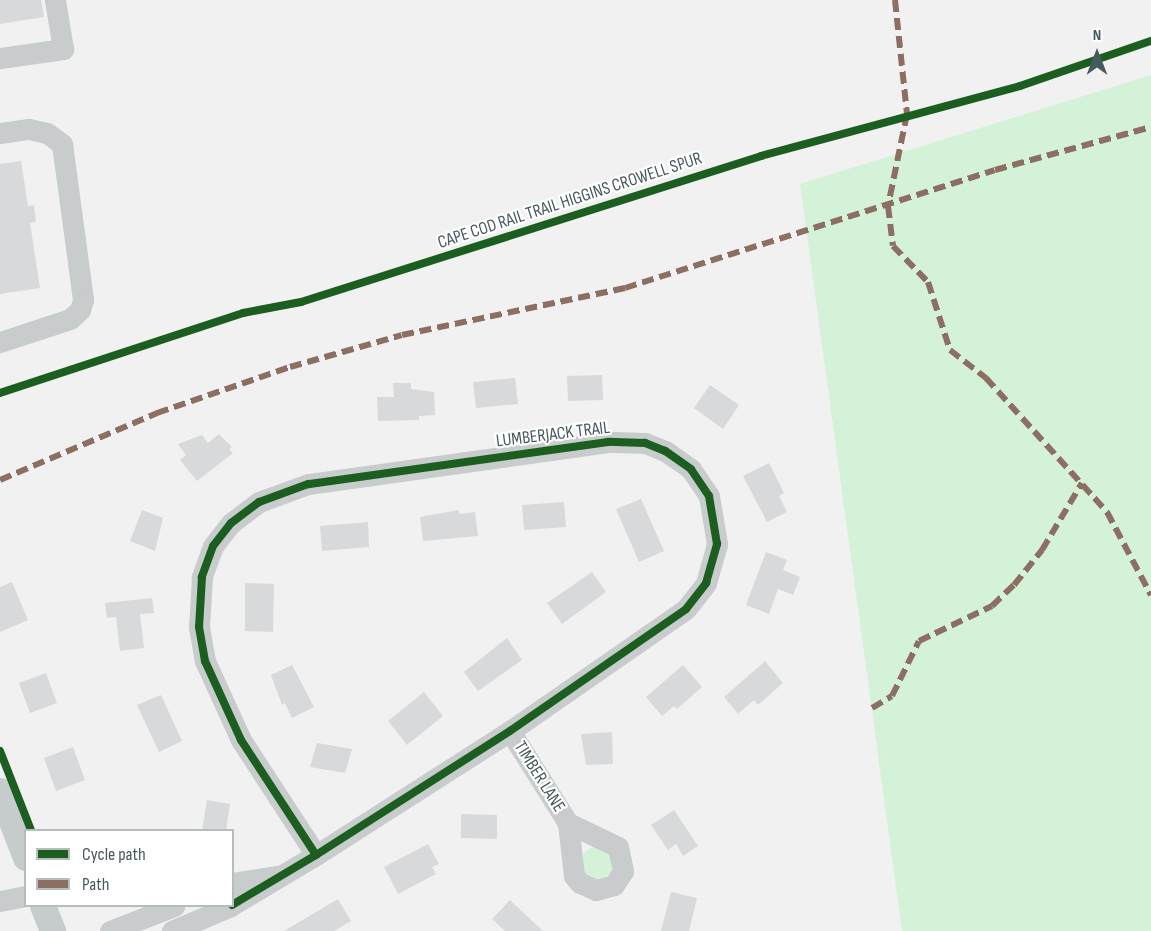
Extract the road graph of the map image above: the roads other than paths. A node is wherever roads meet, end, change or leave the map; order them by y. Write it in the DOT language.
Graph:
graph roads {
  1 [pos="55,0"];
  2 [pos="0,58"];
  3 [pos="0,133"];
  4 [pos="0,342"];
  5 [pos="510,731"];
  6 [pos="0,791"];
  7 [pos="568,823"];
  8 [pos="24,853"];
  9 [pos="316,855"];
  10 [pos="281,876"];
  11 [pos="234,883"];
  12 [pos="24,896"];
  13 [pos="0,901"];
  14 [pos="234,904"];
  15 [pos="44,907"];
  16 [pos="173,907"];
  17 [pos="227,907"];
  18 [pos="153,923"];
  19 [pos="53,931"];
  20 [pos="110,931"];
  21 [pos="172,931"];
  1 -- 2 [label="street"];
  3 -- 4 [label="street"];
  5 -- 7 [label="street, TIMBER LANE"];
  5 -- 9 [label="street, LUMBERJACK TRAIL"];
  5 -- 9 [label="street, LUMBERJACK TRAIL"];
  6 -- 8 [label="main road"];
  9 -- 10 [label="street, LUMBERJACK TRAIL"];
  10 -- 11 [label="street, LUMBERJACK TRAIL"];
  10 -- 14 [label="street, LUMBERJACK TRAIL"];
  12 -- 13 [label="street"];
  15 -- 19 [label="main road"];
  16 -- 18 [label="street"];
  17 -- 21 [label="street, LUMBERJACK TRAIL"];
  18 -- 20 [label="street"];
}
